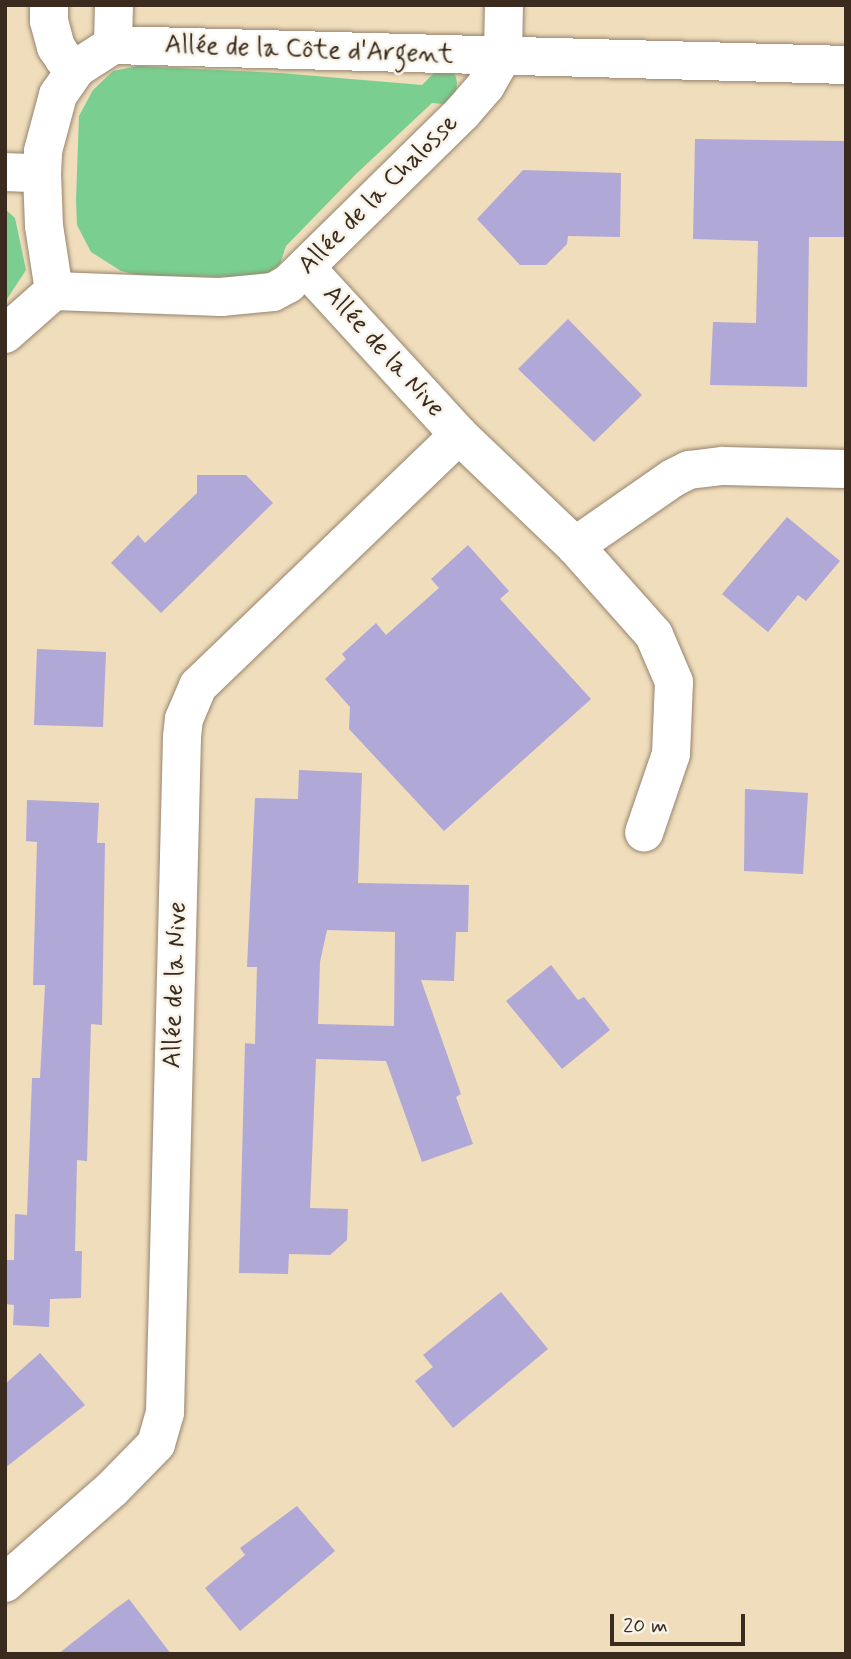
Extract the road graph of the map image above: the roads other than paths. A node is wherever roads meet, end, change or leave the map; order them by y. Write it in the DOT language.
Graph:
graph roads {
  1 [pos="49,5"];
  2 [pos="114,5"];
  3 [pos="504,5"];
  4 [pos="113,45"];
  5 [pos="503,56"];
  6 [pos="846,65"];
  7 [pos="77,68"];
  8 [pos="24,172"];
  9 [pos="307,269"];
  10 [pos="54,291"];
  11 [pos="5,334"];
  12 [pos="459,435"];
  13 [pos="846,469"];
  14 [pos="575,546"];
  15 [pos="644,833"];
  16 [pos="5,1583"];
  1 -- 7 [label="street"];
  2 -- 4 [label="street"];
  3 -- 5 [label="street, Allée de la Chalosse"];
  4 -- 5 [label="street, Allée de la Côte d'Argent"];
  4 -- 7 [label="street"];
  5 -- 6 [label="street, Allée de la Côte d'Argent"];
  5 -- 9 [label="street, Allée de la Chalosse"];
  7 -- 8 [label="street"];
  8 -- 10 [label="street"];
  9 -- 10 [label="street, Allée de la Chalosse"];
  9 -- 12 [label="street, Allée de la Nive"];
  10 -- 11 [label="street"];
  12 -- 14 [label="street, Allée de la Nive"];
  12 -- 16 [label="street, Allée de la Nive"];
  13 -- 14 [label="street"];
  14 -- 15 [label="street, Allée de la Nive"];
}
